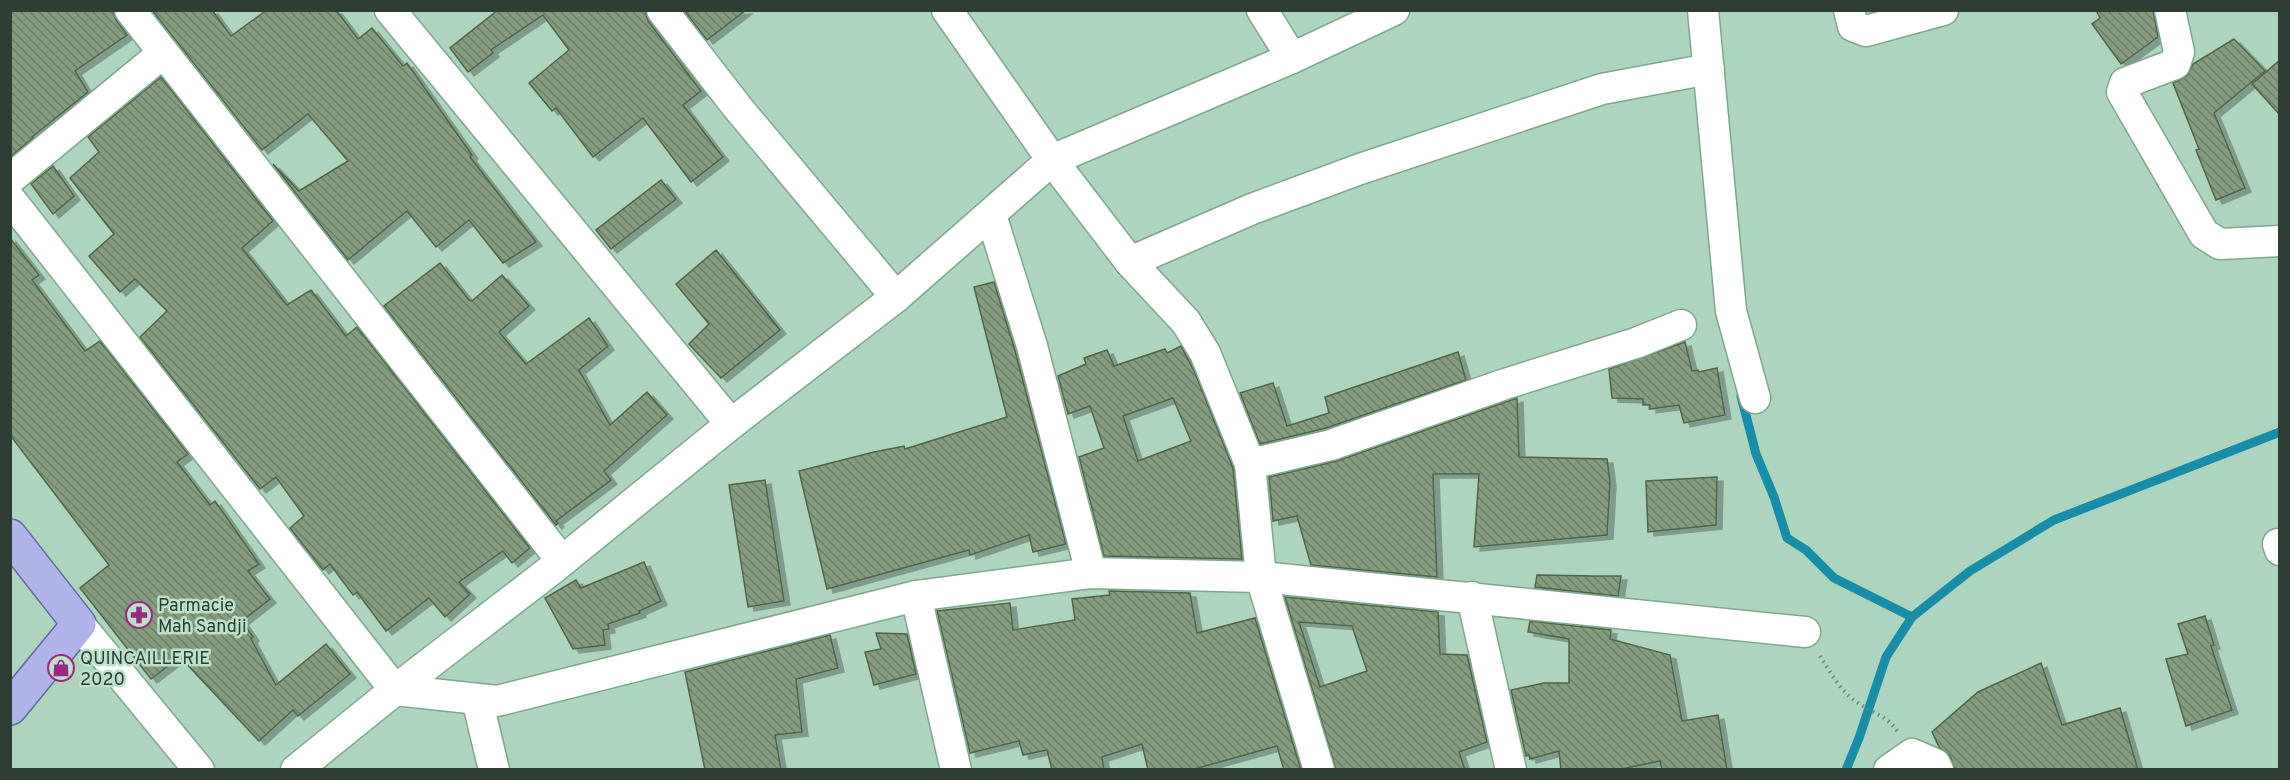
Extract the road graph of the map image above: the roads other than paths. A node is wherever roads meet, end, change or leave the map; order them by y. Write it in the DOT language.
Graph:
graph roads {
  1 [pos="130,10"];
  2 [pos="663,10"];
  3 [pos="947,10"];
  4 [pos="1262,10"];
  5 [pos="1394,10"];
  6 [pos="1703,10"];
  7 [pos="1849,10"];
  8 [pos="1943,10"];
  9 [pos="2170,10"];
  10 [pos="398,13"];
  11 [pos="162,54"];
  12 [pos="1292,58"];
  13 [pos="1709,69"];
  14 [pos="1052,160"];
  15 [pos="10,179"];
  16 [pos="10,199"];
  17 [pos="991,215"];
  18 [pos="2280,241"];
  19 [pos="1130,262"];
  20 [pos="896,297"];
  21 [pos="1681,325"];
  22 [pos="1755,398"];
  23 [pos="731,424"];
  24 [pos="1250,464"];
  25 [pos="10,536"];
  26 [pos="562,561"];
  27 [pos="1091,573"];
  28 [pos="1262,577"];
  29 [pos="916,596"];
  30 [pos="1472,597"];
  31 [pos="79,624"];
  32 [pos="1805,632"];
  33 [pos="395,690"];
  34 [pos="477,699"];
  35 [pos="10,708"];
  36 [pos="199,770"];
  37 [pos="296,770"];
  38 [pos="494,770"];
  39 [pos="957,770"];
  40 [pos="1319,770"];
  41 [pos="1511,770"];
  42 [pos="1890,770"];
  43 [pos="1938,770"];
  1 -- 11 [label="street"];
  2 -- 20 [label="street"];
  3 -- 14 [label="street"];
  4 -- 12 [label="street"];
  5 -- 12 [label="street"];
  6 -- 13 [label="street"];
  7 -- 8 [label="street"];
  9 -- 18 [label="street"];
  10 -- 23 [label="street"];
  11 -- 15 [label="street"];
  11 -- 26 [label="street"];
  12 -- 14 [label="street"];
  13 -- 19 [label="street"];
  13 -- 22 [label="street"];
  14 -- 17 [label="street"];
  14 -- 19 [label="street"];
  16 -- 33 [label="street"];
  17 -- 20 [label="street"];
  17 -- 27 [label="street"];
  19 -- 24 [label="street"];
  20 -- 23 [label="street"];
  21 -- 24 [label="street"];
  23 -- 26 [label="street"];
  24 -- 28 [label="street"];
  25 -- 31 [label="main road"];
  26 -- 33 [label="street"];
  27 -- 28 [label="street"];
  27 -- 29 [label="street"];
  28 -- 30 [label="street"];
  28 -- 40 [label="street"];
  29 -- 34 [label="street"];
  29 -- 39 [label="street"];
  30 -- 32 [label="street"];
  30 -- 41 [label="street"];
  31 -- 35 [label="main road"];
  31 -- 36 [label="street"];
  33 -- 34 [label="street"];
  33 -- 37 [label="street"];
  34 -- 38 [label="street"];
  42 -- 43 [label="street"];
}
